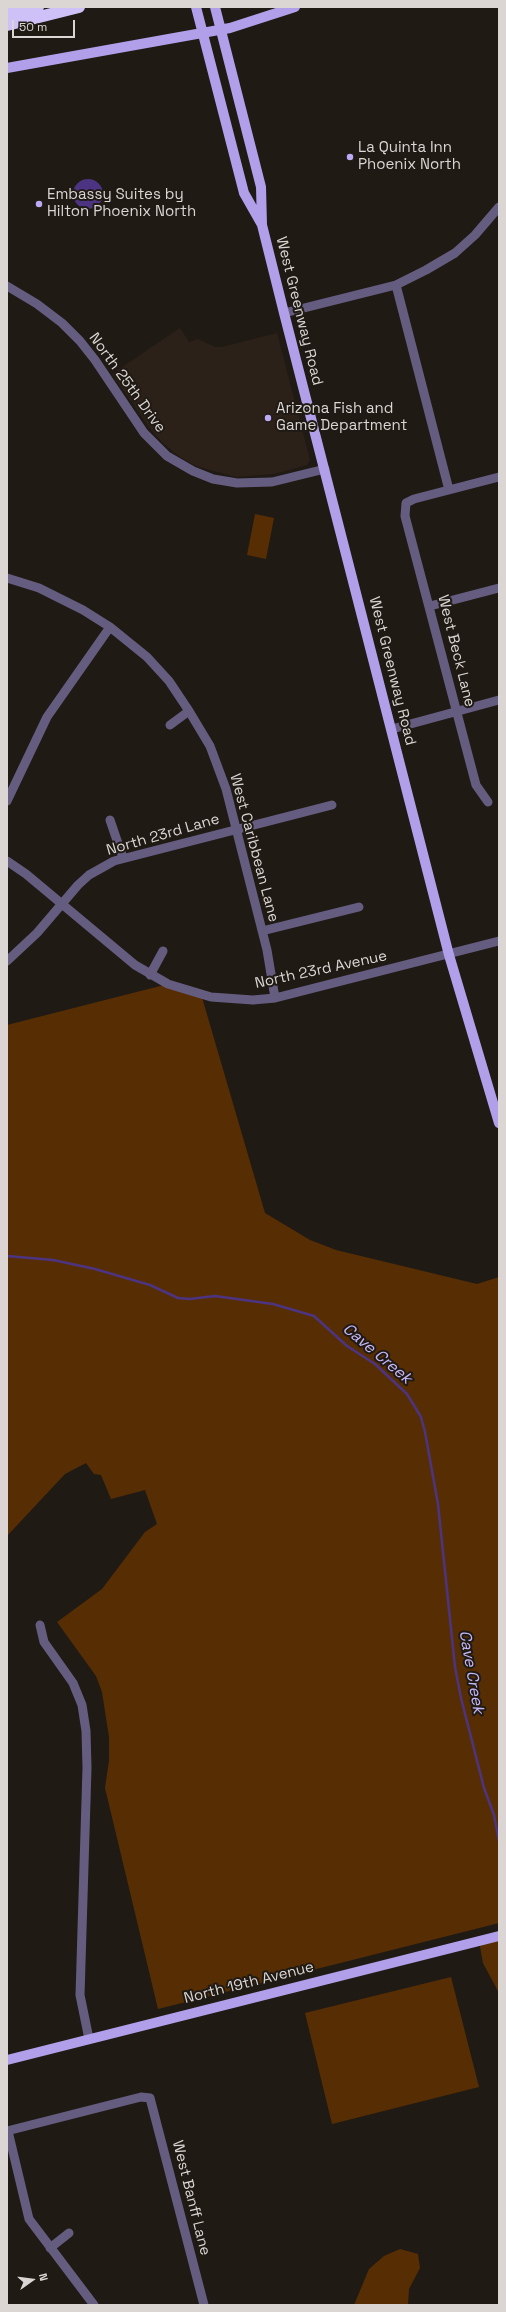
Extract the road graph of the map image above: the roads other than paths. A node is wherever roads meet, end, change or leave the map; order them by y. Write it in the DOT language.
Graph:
graph roads {
  1 [pos="38,7"];
  2 [pos="79,7"];
  3 [pos="196,7"];
  4 [pos="215,7"];
  5 [pos="295,7"];
  6 [pos="7,14"];
  7 [pos="7,24"];
  8 [pos="221,30"];
  9 [pos="202,33"];
  10 [pos="7,68"];
  11 [pos="499,207"];
  12 [pos="262,225"];
  13 [pos="396,285"];
  14 [pos="7,286"];
  15 [pos="284,313"];
  16 [pos="325,469"];
  17 [pos="499,477"];
  18 [pos="448,490"];
  19 [pos="7,578"];
  20 [pos="499,588"];
  21 [pos="430,606"];
  22 [pos="110,626"];
  23 [pos="499,700"];
  24 [pos="189,711"];
  25 [pos="456,711"];
  26 [pos="170,724"];
  27 [pos="392,729"];
  28 [pos="7,801"];
  29 [pos="488,802"];
  30 [pos="332,804"];
  31 [pos="110,820"];
  32 [pos="237,829"];
  33 [pos="123,858"];
  34 [pos="7,861"];
  35 [pos="61,904"];
  36 [pos="358,908"];
  37 [pos="262,931"];
  38 [pos="499,941"];
  39 [pos="163,951"];
  40 [pos="449,955"];
  41 [pos="7,961"];
  42 [pos="150,975"];
  43 [pos="275,998"];
  44 [pos="499,1123"];
  45 [pos="40,1625"];
  46 [pos="499,1936"];
  47 [pos="88,2039"];
  48 [pos="7,2060"];
  49 [pos="7,2131"];
  50 [pos="69,2233"];
  51 [pos="50,2248"];
  52 [pos="94,2305"];
  53 [pos="204,2305"];
  1 -- 6 [label="highway"];
  2 -- 7 [label="highway"];
  3 -- 9 [label="main road, West Greenway Road"];
  4 -- 8 [label="main road, West Greenway Road"];
  5 -- 8 [label="main road"];
  8 -- 9 [label="main road"];
  8 -- 12 [label="main road, West Greenway Road"];
  9 -- 10 [label="main road"];
  9 -- 12 [label="main road, West Greenway Road"];
  11 -- 13 [label="street"];
  12 -- 15 [label="main road, West Greenway Road"];
  13 -- 15 [label="street"];
  13 -- 18 [label="street"];
  14 -- 16 [label="street, North 25th Drive"];
  15 -- 16 [label="main road, West Greenway Road"];
  16 -- 27 [label="main road, West Greenway Road"];
  17 -- 18 [label="street"];
  18 -- 21 [label="street, West Beck Lane"];
  19 -- 22 [label="street, West Caribbean Lane"];
  20 -- 21 [label="street"];
  21 -- 25 [label="street, West Beck Lane"];
  22 -- 24 [label="street, West Caribbean Lane"];
  22 -- 28 [label="street"];
  23 -- 25 [label="street"];
  24 -- 26 [label="street"];
  24 -- 32 [label="street, West Caribbean Lane"];
  25 -- 27 [label="street"];
  25 -- 29 [label="street, West Beck Lane"];
  27 -- 40 [label="main road, West Greenway Road"];
  30 -- 32 [label="street, North 23rd Lane"];
  31 -- 33 [label="street"];
  32 -- 33 [label="street, North 23rd Lane"];
  32 -- 37 [label="street, West Caribbean Lane"];
  33 -- 35 [label="street, North 23rd Lane"];
  34 -- 35 [label="street, North 23rd Avenue"];
  35 -- 41 [label="street, North 23rd Lane"];
  35 -- 42 [label="street, North 23rd Avenue"];
  36 -- 37 [label="street"];
  37 -- 43 [label="street, West Caribbean Lane"];
  38 -- 40 [label="street, North 23rd Avenue"];
  39 -- 42 [label="street"];
  40 -- 43 [label="street, North 23rd Avenue"];
  40 -- 44 [label="main road, West Greenway Road"];
  42 -- 43 [label="street, North 23rd Avenue"];
  45 -- 47 [label="street"];
  46 -- 47 [label="main road, North 19th Avenue"];
  47 -- 48 [label="main road, North 19th Avenue"];
  49 -- 51 [label="street"];
  49 -- 53 [label="street, West Banff Lane"];
  50 -- 51 [label="street"];
  51 -- 52 [label="street"];
}
